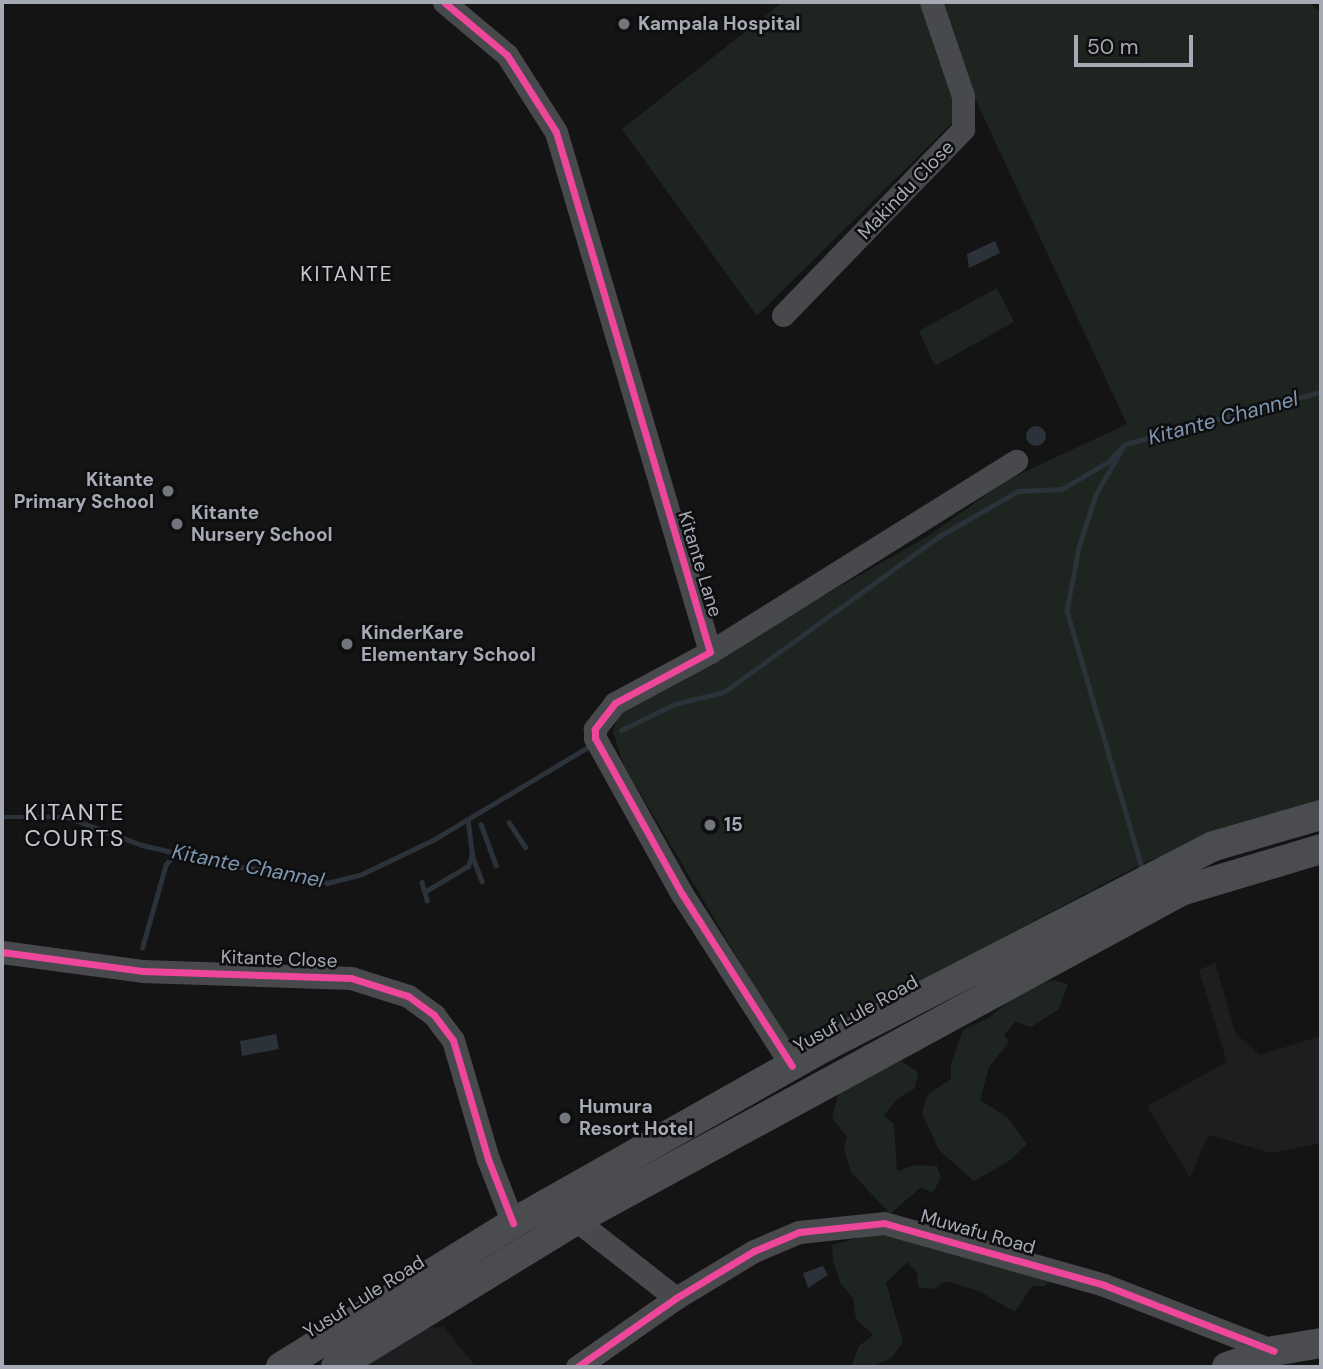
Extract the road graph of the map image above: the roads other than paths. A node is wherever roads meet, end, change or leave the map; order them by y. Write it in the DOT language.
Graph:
graph roads {
  1 [pos="931,2"];
  2 [pos="448,4"];
  3 [pos="783,315"];
  4 [pos="1016,461"];
  5 [pos="710,652"];
  6 [pos="1321,815"];
  7 [pos="1321,849"];
  8 [pos="2,952"];
  9 [pos="792,1066"];
  10 [pos="576,1220"];
  11 [pos="513,1223"];
  12 [pos="676,1298"];
  13 [pos="411,1302"];
  14 [pos="1319,1346"];
  15 [pos="1274,1351"];
  16 [pos="281,1367"];
  17 [pos="336,1367"];
  18 [pos="577,1367"];
  19 [pos="1227,1367"];
  1 -- 3 [label="street, Makindu Close"];
  2 -- 5 [label="street, Kitante Lane"];
  4 -- 5 [label="street"];
  5 -- 9 [label="street"];
  6 -- 9 [label="main road, Yusuf Lule Road"];
  7 -- 10 [label="main road, Yusuf Lule Road"];
  8 -- 11 [label="street, Kitante Close"];
  9 -- 11 [label="main road, Yusuf Lule Road"];
  10 -- 12 [label="street"];
  10 -- 13 [label="main road, Yusuf Lule Road"];
  11 -- 13 [label="main road, Yusuf Lule Road"];
  12 -- 15 [label="street, Muwafu Road"];
  12 -- 18 [label="street, Muwafu Road"];
  13 -- 16 [label="main road, Yusuf Lule Road"];
  13 -- 17 [label="main road, Yusuf Lule Road"];
  14 -- 15 [label="main road"];
  15 -- 19 [label="main road"];
}
